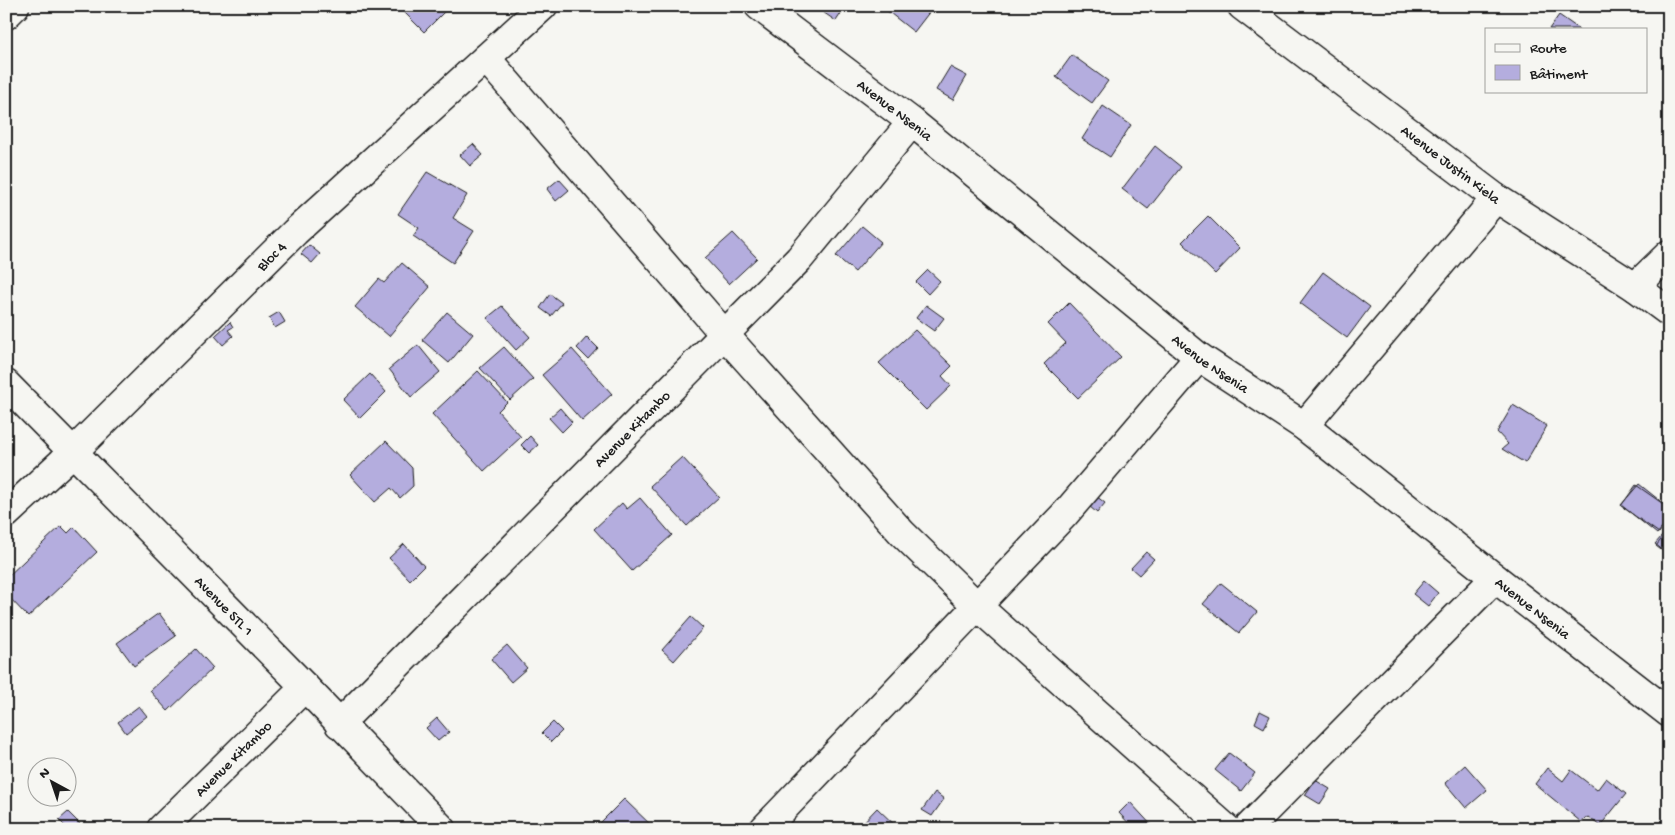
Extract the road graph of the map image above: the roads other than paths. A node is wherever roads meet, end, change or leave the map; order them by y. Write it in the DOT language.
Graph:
graph roads {
  1 [pos="15,6"];
  2 [pos="543,6"];
  3 [pos="759,6"];
  4 [pos="1242,6"];
  5 [pos="6,15"];
  6 [pos="486,58"];
  7 [pos="912,122"];
  8 [pos="1496,198"];
  9 [pos="1669,254"];
  10 [pos="1635,287"];
  11 [pos="1669,312"];
  12 [pos="724,334"];
  13 [pos="1199,357"];
  14 [pos="6,384"];
  15 [pos="1304,426"];
  16 [pos="72,453"];
  17 [pos="6,514"];
  18 [pos="1495,578"];
  19 [pos="978,606"];
  20 [pos="305,687"];
  21 [pos="1669,712"];
  22 [pos="339,724"];
  23 [pos="161,829"];
  24 [pos="442,829"];
  25 [pos="764,829"];
  26 [pos="1227,829"];
  27 [pos="1247,829"];
  1 -- 5 [label="street"];
  2 -- 6 [label="street, Bloc 4"];
  3 -- 7 [label="street, Avenue Nsenia"];
  4 -- 8 [label="street, Avenue Justin Kiela"];
  6 -- 12 [label="street"];
  6 -- 16 [label="street, Bloc 4"];
  7 -- 12 [label="street, Avenue Kitambo"];
  7 -- 13 [label="street, Avenue Nsenia"];
  8 -- 10 [label="street, Avenue Justin Kiela"];
  8 -- 15 [label="street"];
  9 -- 10 [label="street"];
  10 -- 11 [label="street, Avenue Justin Kiela"];
  12 -- 19 [label="street"];
  12 -- 22 [label="street, Avenue Kitambo"];
  13 -- 15 [label="street, Avenue Nsenia"];
  13 -- 19 [label="street"];
  14 -- 16 [label="street, Avenue STL 1"];
  15 -- 18 [label="street, Avenue Nsenia"];
  16 -- 17 [label="street, Bloc 4"];
  16 -- 20 [label="street, Avenue STL 1"];
  18 -- 21 [label="street, Avenue Nsenia"];
  18 -- 27 [label="street"];
  19 -- 25 [label="street"];
  19 -- 26 [label="street"];
  20 -- 22 [label="street, Avenue STL 1"];
  20 -- 23 [label="street, Avenue Kitambo"];
  22 -- 24 [label="street, Avenue STL 1"];
}
